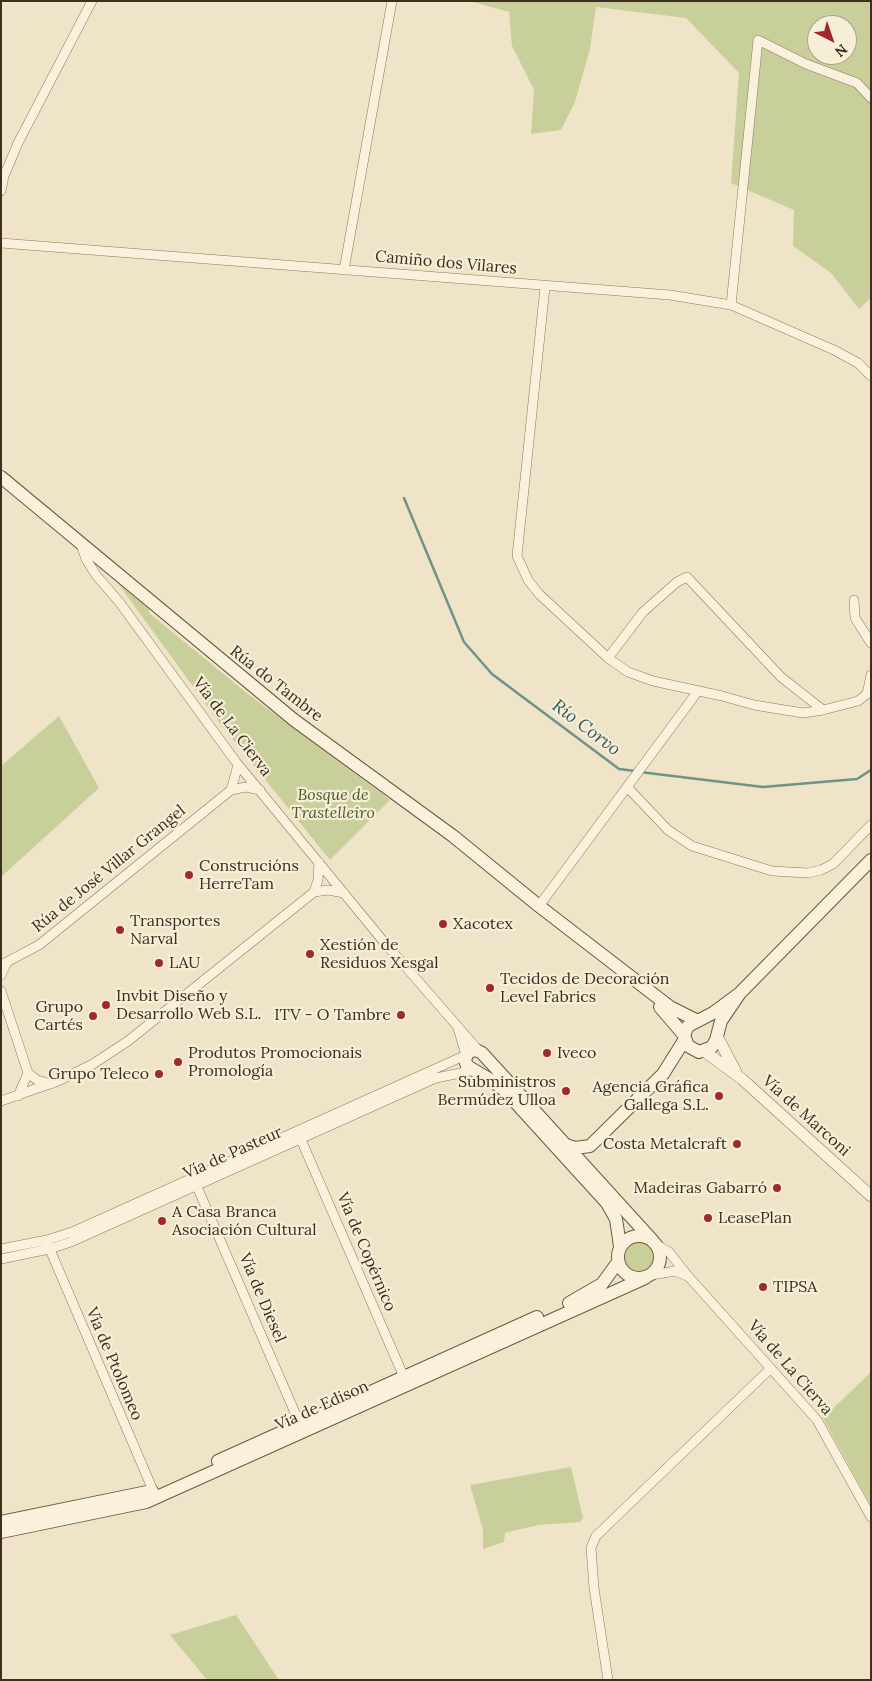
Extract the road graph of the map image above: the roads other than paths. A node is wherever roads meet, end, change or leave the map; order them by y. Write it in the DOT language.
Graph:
graph roads {
  1 [pos="92,1"];
  2 [pos="392,1"];
  3 [pos="871,98"];
  4 [pos="1,191"];
  5 [pos="1,243"];
  6 [pos="344,270"];
  7 [pos="545,286"];
  8 [pos="731,305"];
  9 [pos="871,376"];
  10 [pos="1,477"];
  11 [pos="101,569"];
  12 [pos="854,600"];
  13 [pos="871,643"];
  14 [pos="608,658"];
  15 [pos="871,675"];
  16 [pos="698,691"];
  17 [pos="823,710"];
  18 [pos="238,764"];
  19 [pos="248,776"];
  20 [pos="233,788"];
  21 [pos="628,788"];
  22 [pos="260,790"];
  23 [pos="871,825"];
  24 [pos="871,860"];
  25 [pos="318,862"];
  26 [pos="332,878"];
  27 [pos="317,890"];
  28 [pos="344,894"];
  29 [pos="539,906"];
  30 [pos="4,963"];
  31 [pos="1,976"];
  32 [pos="634,980"];
  33 [pos="1,991"];
  34 [pos="740,994"];
  35 [pos="698,1020"];
  36 [pos="456,1024"];
  37 [pos="717,1034"];
  38 [pos="685,1037"];
  39 [pos="701,1052"];
  40 [pos="481,1053"];
  41 [pos="466,1055"];
  42 [pos="475,1070"];
  43 [pos="663,1074"];
  44 [pos="29,1076"];
  45 [pos="742,1079"];
  46 [pos="52,1084"];
  47 [pos="35,1091"];
  48 [pos="18,1096"];
  49 [pos="1,1101"];
  50 [pos="298,1135"];
  51 [pos="566,1145"];
  52 [pos="590,1146"];
  53 [pos="588,1169"];
  54 [pos="192,1177"];
  55 [pos="197,1186"];
  56 [pos="871,1196"];
  57 [pos="655,1243"];
  58 [pos="48,1245"];
  59 [pos="620,1246"];
  60 [pos="1,1249"];
  61 [pos="1,1259"];
  62 [pos="618,1262"];
  63 [pos="648,1276"];
  64 [pos="688,1276"];
  65 [pos="770,1369"];
  66 [pos="405,1381"];
  67 [pos="301,1428"];
  68 [pos="155,1494"];
  69 [pos="871,1517"];
  70 [pos="1,1522"];
  71 [pos="1,1532"];
  72 [pos="608,1680"];
  1 -- 4 [label="street"];
  2 -- 6 [label="street"];
  3 -- 8 [label="street"];
  5 -- 6 [label="street, Camiño dos Vilares"];
  6 -- 7 [label="street, Camiño dos Vilares"];
  7 -- 8 [label="street, Camiño dos Vilares"];
  7 -- 14 [label="street"];
  8 -- 9 [label="street, Camiño dos Vilares"];
  10 -- 11 [label="main road, Rúa do Tambre"];
  11 -- 18 [label="street, Vía de La Cierva"];
  11 -- 29 [label="main road, Rúa do Tambre"];
  12 -- 13 [label="street"];
  14 -- 16 [label="street"];
  14 -- 17 [label="street"];
  15 -- 17 [label="street"];
  16 -- 17 [label="street"];
  16 -- 21 [label="street"];
  18 -- 19 [label="street, Vía de La Cierva"];
  18 -- 20 [label="street"];
  19 -- 20 [label="street, Rúa de José Villar Grangel"];
  19 -- 22 [label="street, Vía de La Cierva"];
  20 -- 22 [label="street"];
  20 -- 30 [label="street, Rúa de José Villar Grangel"];
  21 -- 23 [label="street"];
  21 -- 29 [label="street"];
  22 -- 25 [label="street, Vía de La Cierva"];
  24 -- 34 [label="main road"];
  25 -- 26 [label="street, Vía de La Cierva"];
  25 -- 27 [label="street"];
  26 -- 27 [label="street"];
  26 -- 28 [label="street, Vía de La Cierva"];
  27 -- 28 [label="street"];
  27 -- 46 [label="street"];
  28 -- 36 [label="street, Vía de La Cierva"];
  29 -- 32 [label="main road"];
  30 -- 31 [label="street"];
  32 -- 35 [label="main road"];
  32 -- 38 [label="main road"];
  33 -- 44 [label="street"];
  34 -- 35 [label="main road"];
  34 -- 37 [label="main road"];
  35 -- 37 [label="main road"];
  35 -- 38 [label="main road"];
  36 -- 40 [label="street, Vía de La Cierva"];
  36 -- 41 [label="street, Vía de La Cierva"];
  37 -- 39 [label="main road"];
  37 -- 45 [label="street, Vía de Marconi"];
  38 -- 39 [label="main road"];
  38 -- 43 [label="main road"];
  39 -- 43 [label="main road"];
  39 -- 45 [label="street, Vía de Marconi"];
  40 -- 41 [label="main road"];
  40 -- 42 [label="main road"];
  40 -- 51 [label="main road, Vía de La Cierva"];
  41 -- 42 [label="main road"];
  41 -- 50 [label="street, Vía de Pasteur"];
  42 -- 50 [label="street, Vía de Pasteur"];
  42 -- 59 [label="main road"];
  43 -- 52 [label="main road"];
  44 -- 46 [label="street"];
  44 -- 47 [label="street"];
  44 -- 48 [label="street"];
  45 -- 56 [label="street, Vía de Marconi"];
  46 -- 47 [label="street"];
  47 -- 48 [label="street"];
  48 -- 49 [label="street"];
  50 -- 54 [label="street, Vía de Pasteur"];
  50 -- 55 [label="street, Vía de Pasteur"];
  50 -- 66 [label="street, Vía de Copérnico"];
  51 -- 52 [label="main road"];
  51 -- 53 [label="main road, Vía de La Cierva"];
  52 -- 53 [label="main road"];
  53 -- 57 [label="main road, Vía de La Cierva"];
  54 -- 55 [label="street, Vía de Diesel"];
  54 -- 58 [label="street, Vía de Pasteur"];
  55 -- 58 [label="street, Vía de Pasteur"];
  55 -- 67 [label="street, Vía de Diesel"];
  57 -- 59 [label="main road"];
  57 -- 63 [label="main road"];
  57 -- 64 [label="street, Vía de La Cierva"];
  58 -- 60 [label="street, Vía de Pasteur"];
  58 -- 61 [label="street, Vía de Pasteur"];
  58 -- 68 [label="street, Vía de Ptolomeo"];
  59 -- 62 [label="main road"];
  62 -- 63 [label="main road"];
  62 -- 66 [label="main road, Vía de Edison"];
  63 -- 64 [label="street"];
  63 -- 66 [label="main road, Vía de Edison"];
  64 -- 65 [label="street, Vía de La Cierva"];
  65 -- 69 [label="street, Vía de La Cierva"];
  65 -- 72 [label="street"];
  66 -- 67 [label="main road, Vía de Edison"];
  67 -- 68 [label="main road, Vía de Edison"];
  68 -- 70 [label="main road, Vía de Edison"];
  68 -- 71 [label="main road, Vía de Edison"];
}
